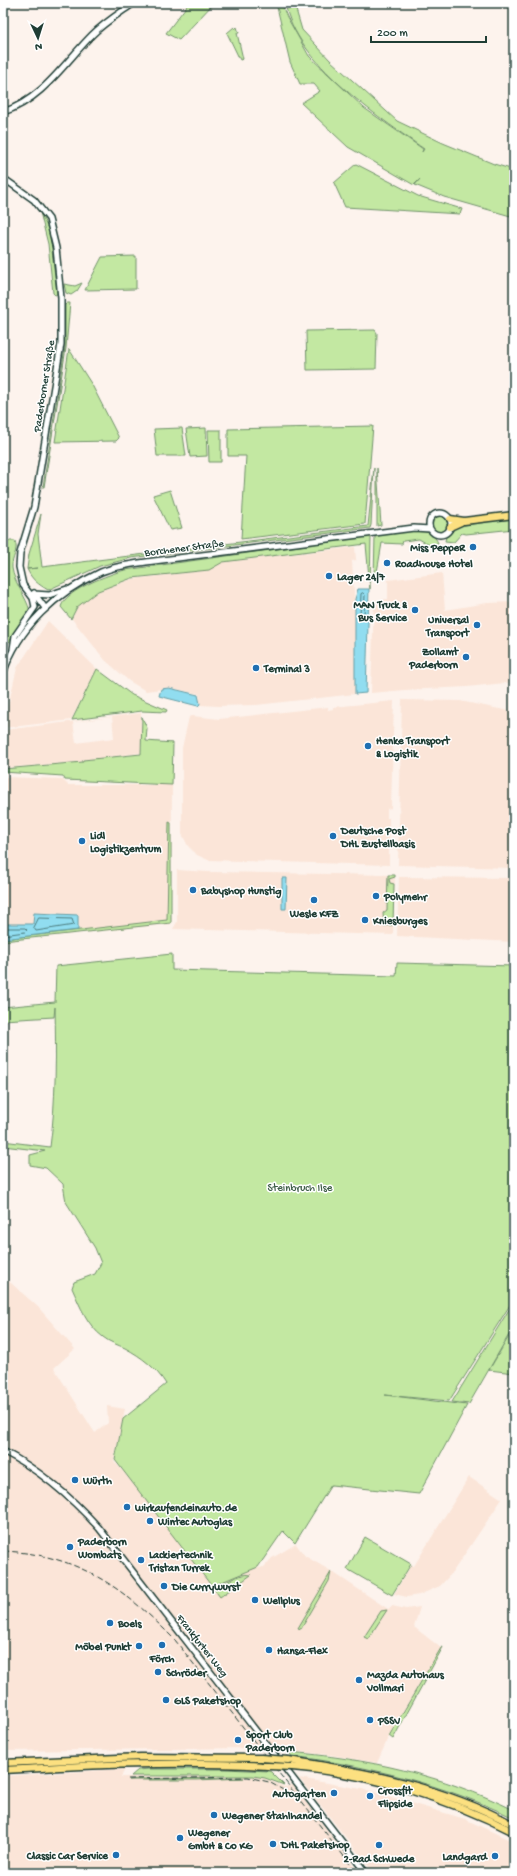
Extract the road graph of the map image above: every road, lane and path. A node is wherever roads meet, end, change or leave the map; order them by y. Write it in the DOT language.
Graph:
graph roads {
  1 [pos="134,3"];
  2 [pos="3,112"];
  3 [pos="3,178"];
  4 [pos="514,515"];
  5 [pos="450,519"];
  6 [pos="464,521"];
  7 [pos="429,522"];
  8 [pos="450,527"];
  9 [pos="414,528"];
  10 [pos="430,529"];
  11 [pos="22,580"];
  12 [pos="74,586"];
  13 [pos="34,594"];
  14 [pos="45,608"];
  15 [pos="13,649"];
  16 [pos="3,674"];
  17 [pos="3,1451"];
  18 [pos="130,1760"];
  19 [pos="3,1763"];
  20 [pos="3,1770"];
  21 [pos="514,1825"];
  22 [pos="514,1832"];
  23 [pos="366,1873"];
  1 -- 2 [label="main road"];
  3 -- 11 [label="main road, Paderborner Straße"];
  4 -- 6 [label="highway"];
  5 -- 6 [label="highway"];
  5 -- 7 [label="main road"];
  5 -- 8 [label="main road"];
  6 -- 8 [label="highway"];
  7 -- 9 [label="main road, Borchener Straße"];
  7 -- 10 [label="main road"];
  8 -- 10 [label="main road"];
  9 -- 10 [label="main road, Borchener Straße"];
  9 -- 12 [label="main road, Borchener Straße"];
  11 -- 13 [label="main road"];
  11 -- 15 [label="main road"];
  12 -- 13 [label="main road"];
  12 -- 14 [label="main road, Borchener Straße"];
  13 -- 14 [label="main road"];
  14 -- 15 [label="main road, Borchener Straße"];
  15 -- 16 [label="main road, Borchener Straße"];
  17 -- 23 [label="main road, Frankfurter Weg"];
  18 -- 19 [label="highway"];
  18 -- 20 [label="highway"];
  18 -- 21 [label="highway, bridge"];
  18 -- 22 [label="highway, bridge"];
}
